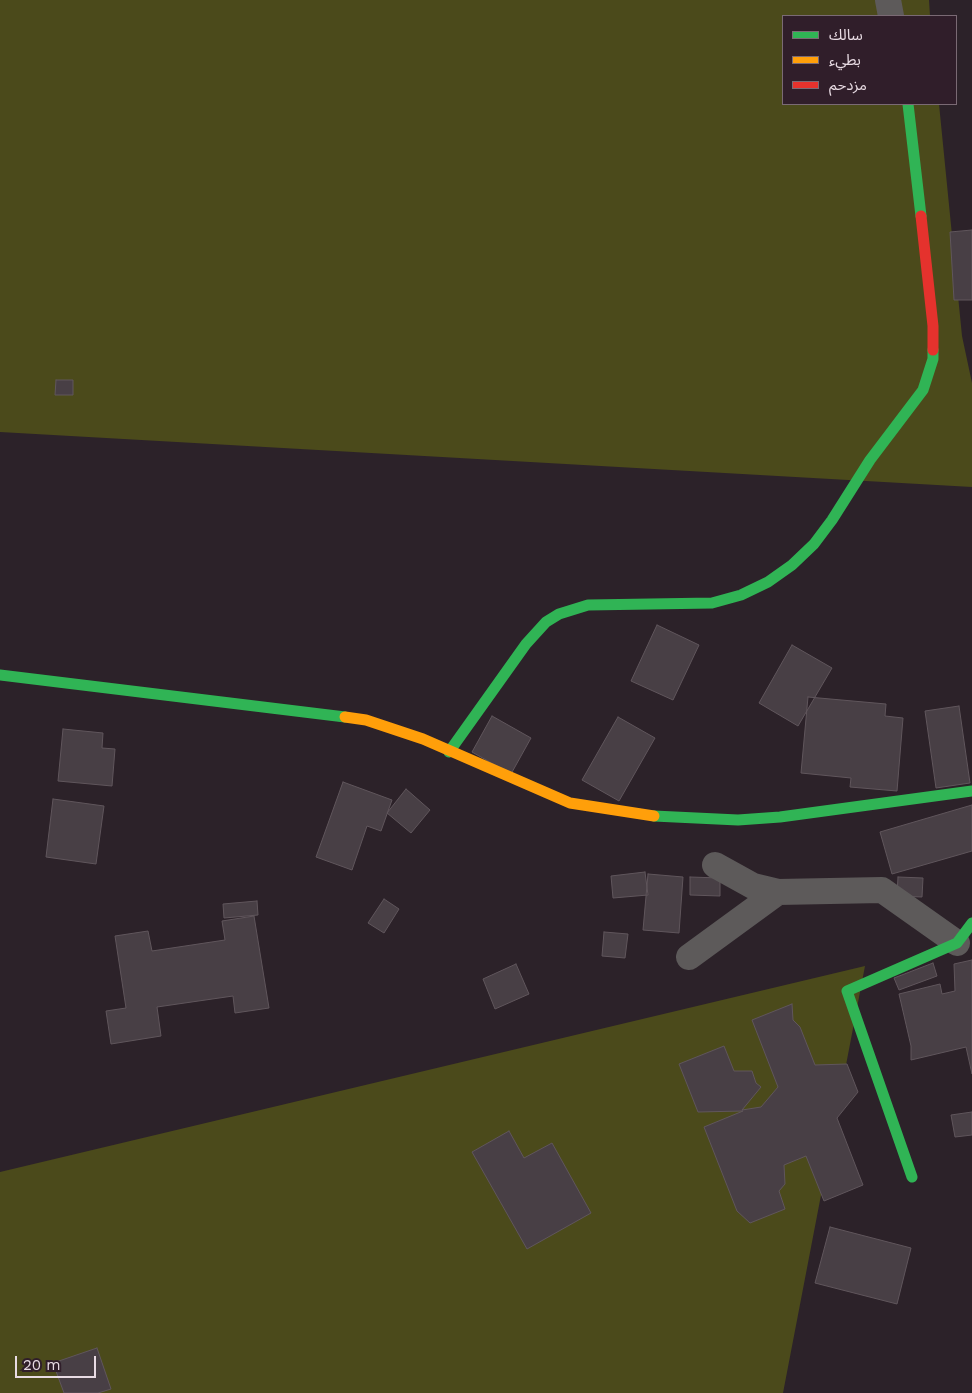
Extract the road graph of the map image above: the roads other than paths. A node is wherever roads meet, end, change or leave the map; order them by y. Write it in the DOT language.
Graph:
graph roads {
  1 [pos="888,0"];
  2 [pos="891,15"];
  3 [pos="908,105"];
  4 [pos="0,675"];
  5 [pos="449,752"];
  6 [pos="972,791"];
  7 [pos="715,865"];
  8 [pos="778,892"];
  9 [pos="964,933"];
  10 [pos="689,957"];
  11 [pos="912,1177"];
  1 -- 2 [label="street"];
  3 -- 5 [label="street"];
  4 -- 5 [label="street"];
  5 -- 6 [label="street"];
  7 -- 8 [label="street"];
  8 -- 9 [label="street"];
  8 -- 10 [label="street"];
  9 -- 11 [label="street"];
}
